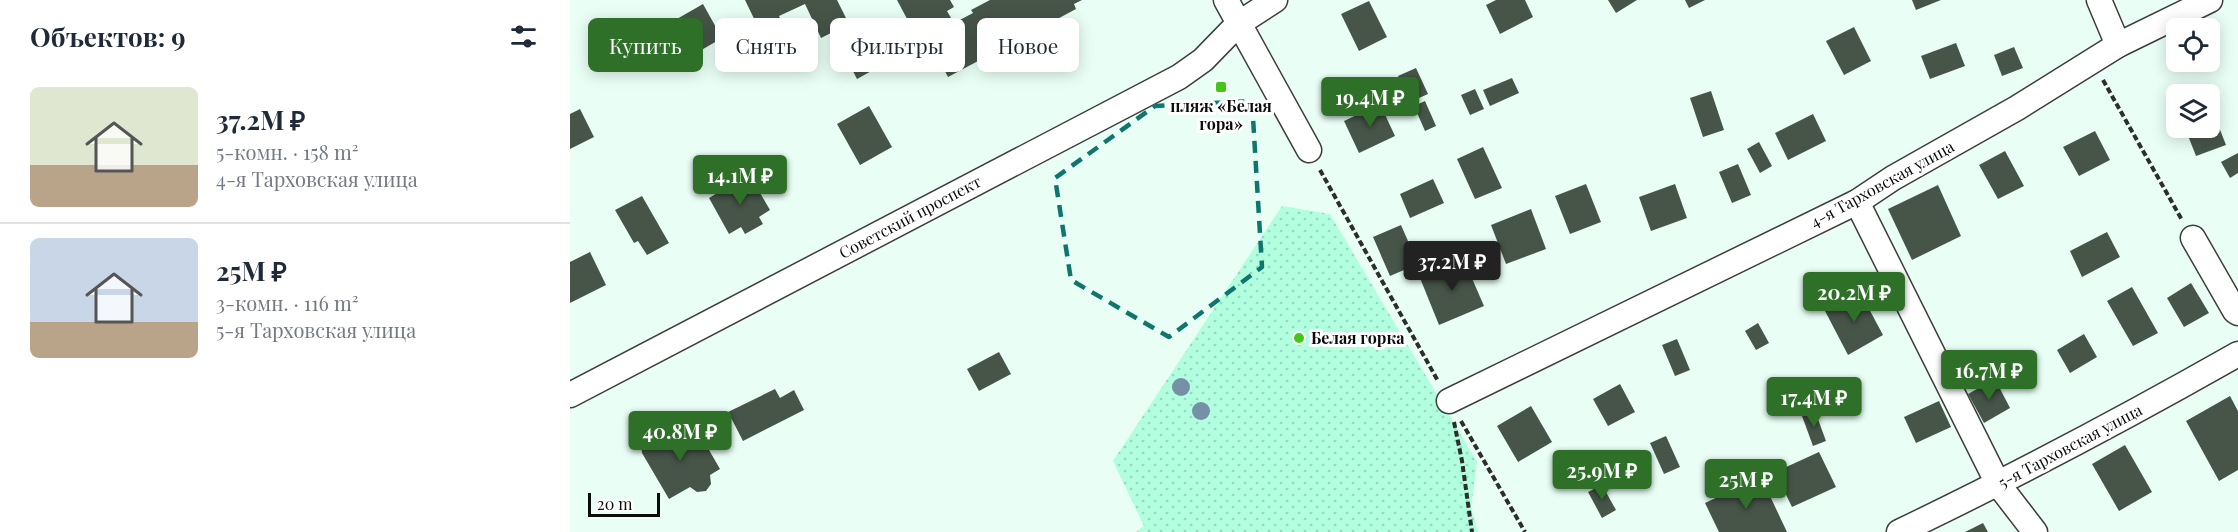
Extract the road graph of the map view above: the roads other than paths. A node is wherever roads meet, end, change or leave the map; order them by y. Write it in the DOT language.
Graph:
graph roads {
  1 [pos="1226,0"];
  2 [pos="1275,0"];
  3 [pos="2099,0"];
  4 [pos="2209,0"];
  5 [pos="1238,24"];
  6 [pos="2118,45"];
  7 [pos="1309,150"];
  8 [pos="1857,202"];
  9 [pos="2193,238"];
  10 [pos="2238,313"];
  11 [pos="2238,354"];
  12 [pos="570,395"];
  13 [pos="1449,401"];
  14 [pos="1998,484"];
  15 [pos="1899,532"];
  16 [pos="2035,532"];
  1 -- 5 [label="street"];
  2 -- 5 [label="street, Советский проспект"];
  3 -- 6 [label="street"];
  4 -- 6 [label="street, 4-я Тарховская улица"];
  5 -- 7 [label="street"];
  5 -- 12 [label="street, Советский проспект"];
  6 -- 8 [label="street, 4-я Тарховская улица"];
  8 -- 13 [label="street, 4-я Тарховская улица"];
  8 -- 14 [label="street"];
  9 -- 10 [label="street"];
  11 -- 14 [label="street, 5-я Тарховская улица"];
  14 -- 15 [label="street, 5-я Тарховская улица"];
  14 -- 16 [label="street"];
}
